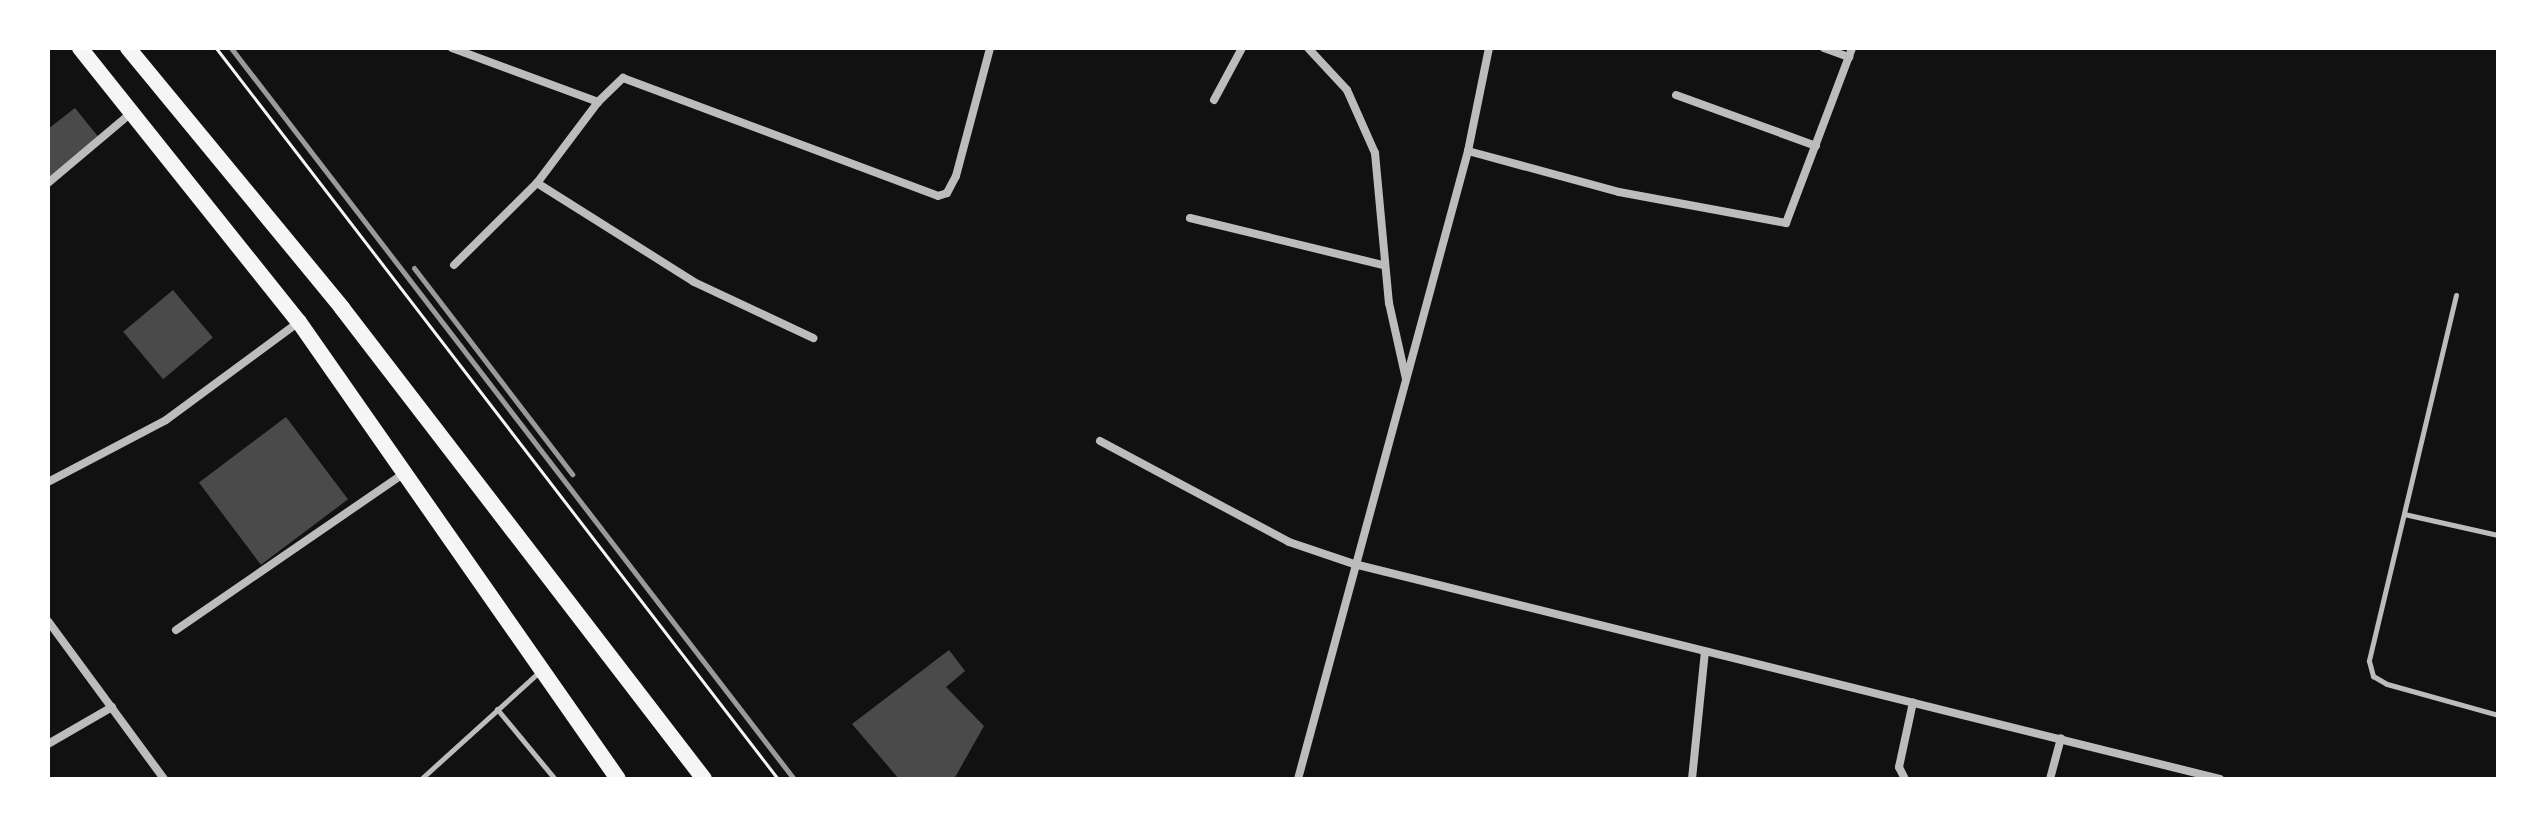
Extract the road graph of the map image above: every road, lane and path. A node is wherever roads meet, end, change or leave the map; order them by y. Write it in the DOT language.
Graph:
graph roads {
  1 [pos="80,48"];
  2 [pos="128,48"];
  3 [pos="216,48"];
  4 [pos="452,48"];
  5 [pos="990,48"];
  6 [pos="1242,48"];
  7 [pos="1308,48"];
  8 [pos="1489,48"];
  9 [pos="1824,48"];
  10 [pos="1851,52"];
  11 [pos="1676,95"];
  12 [pos="1214,100"];
  13 [pos="598,102"];
  14 [pos="131,113"];
  15 [pos="1816,146"];
  16 [pos="1468,151"];
  17 [pos="48,183"];
  18 [pos="537,183"];
  19 [pos="1190,218"];
  20 [pos="454,265"];
  21 [pos="1383,265"];
  22 [pos="2456,295"];
  23 [pos="299,322"];
  24 [pos="813,338"];
  25 [pos="1407,382"];
  26 [pos="1100,441"];
  27 [pos="407,471"];
  28 [pos="48,482"];
  29 [pos="2404,514"];
  30 [pos="2498,535"];
  31 [pos="1354,564"];
  32 [pos="48,621"];
  33 [pos="176,630"];
  34 [pos="1705,652"];
  35 [pos="542,670"];
  36 [pos="1913,702"];
  37 [pos="112,707"];
  38 [pos="497,709"];
  39 [pos="2498,715"];
  40 [pos="2061,738"];
  41 [pos="48,744"];
  42 [pos="2186,775"];
  43 [pos="164,779"];
  44 [pos="421,779"];
  45 [pos="555,779"];
  46 [pos="618,779"];
  47 [pos="704,779"];
  48 [pos="778,779"];
  49 [pos="1298,779"];
  50 [pos="1692,779"];
  51 [pos="1905,779"];
  52 [pos="2050,779"];
  53 [pos="2220,779"];
  1 -- 14 [label="highway"];
  2 -- 47 [label="highway"];
  3 -- 48 [label="path"];
  4 -- 13 [label="street"];
  5 -- 13 [label="street"];
  6 -- 12 [label="street"];
  7 -- 21 [label="street"];
  8 -- 16 [label="street"];
  9 -- 10 [label="street"];
  10 -- 15 [label="street"];
  11 -- 15 [label="street"];
  13 -- 18 [label="street"];
  14 -- 17 [label="street"];
  14 -- 23 [label="highway"];
  15 -- 16 [label="street"];
  16 -- 25 [label="street"];
  18 -- 20 [label="street"];
  18 -- 24 [label="street"];
  19 -- 21 [label="street"];
  21 -- 25 [label="street"];
  22 -- 29 [label="lane"];
  23 -- 27 [label="highway"];
  23 -- 28 [label="street"];
  25 -- 31 [label="street"];
  26 -- 31 [label="street"];
  27 -- 33 [label="street"];
  27 -- 35 [label="highway"];
  29 -- 30 [label="lane"];
  29 -- 39 [label="lane"];
  31 -- 34 [label="street"];
  31 -- 49 [label="street"];
  32 -- 37 [label="street"];
  34 -- 36 [label="street"];
  34 -- 50 [label="street"];
  35 -- 38 [label="lane"];
  35 -- 46 [label="highway"];
  36 -- 40 [label="street"];
  36 -- 51 [label="street"];
  37 -- 41 [label="street"];
  37 -- 43 [label="street"];
  38 -- 44 [label="lane"];
  38 -- 45 [label="lane"];
  40 -- 42 [label="street"];
  40 -- 52 [label="street"];
  42 -- 53 [label="street"];
}
